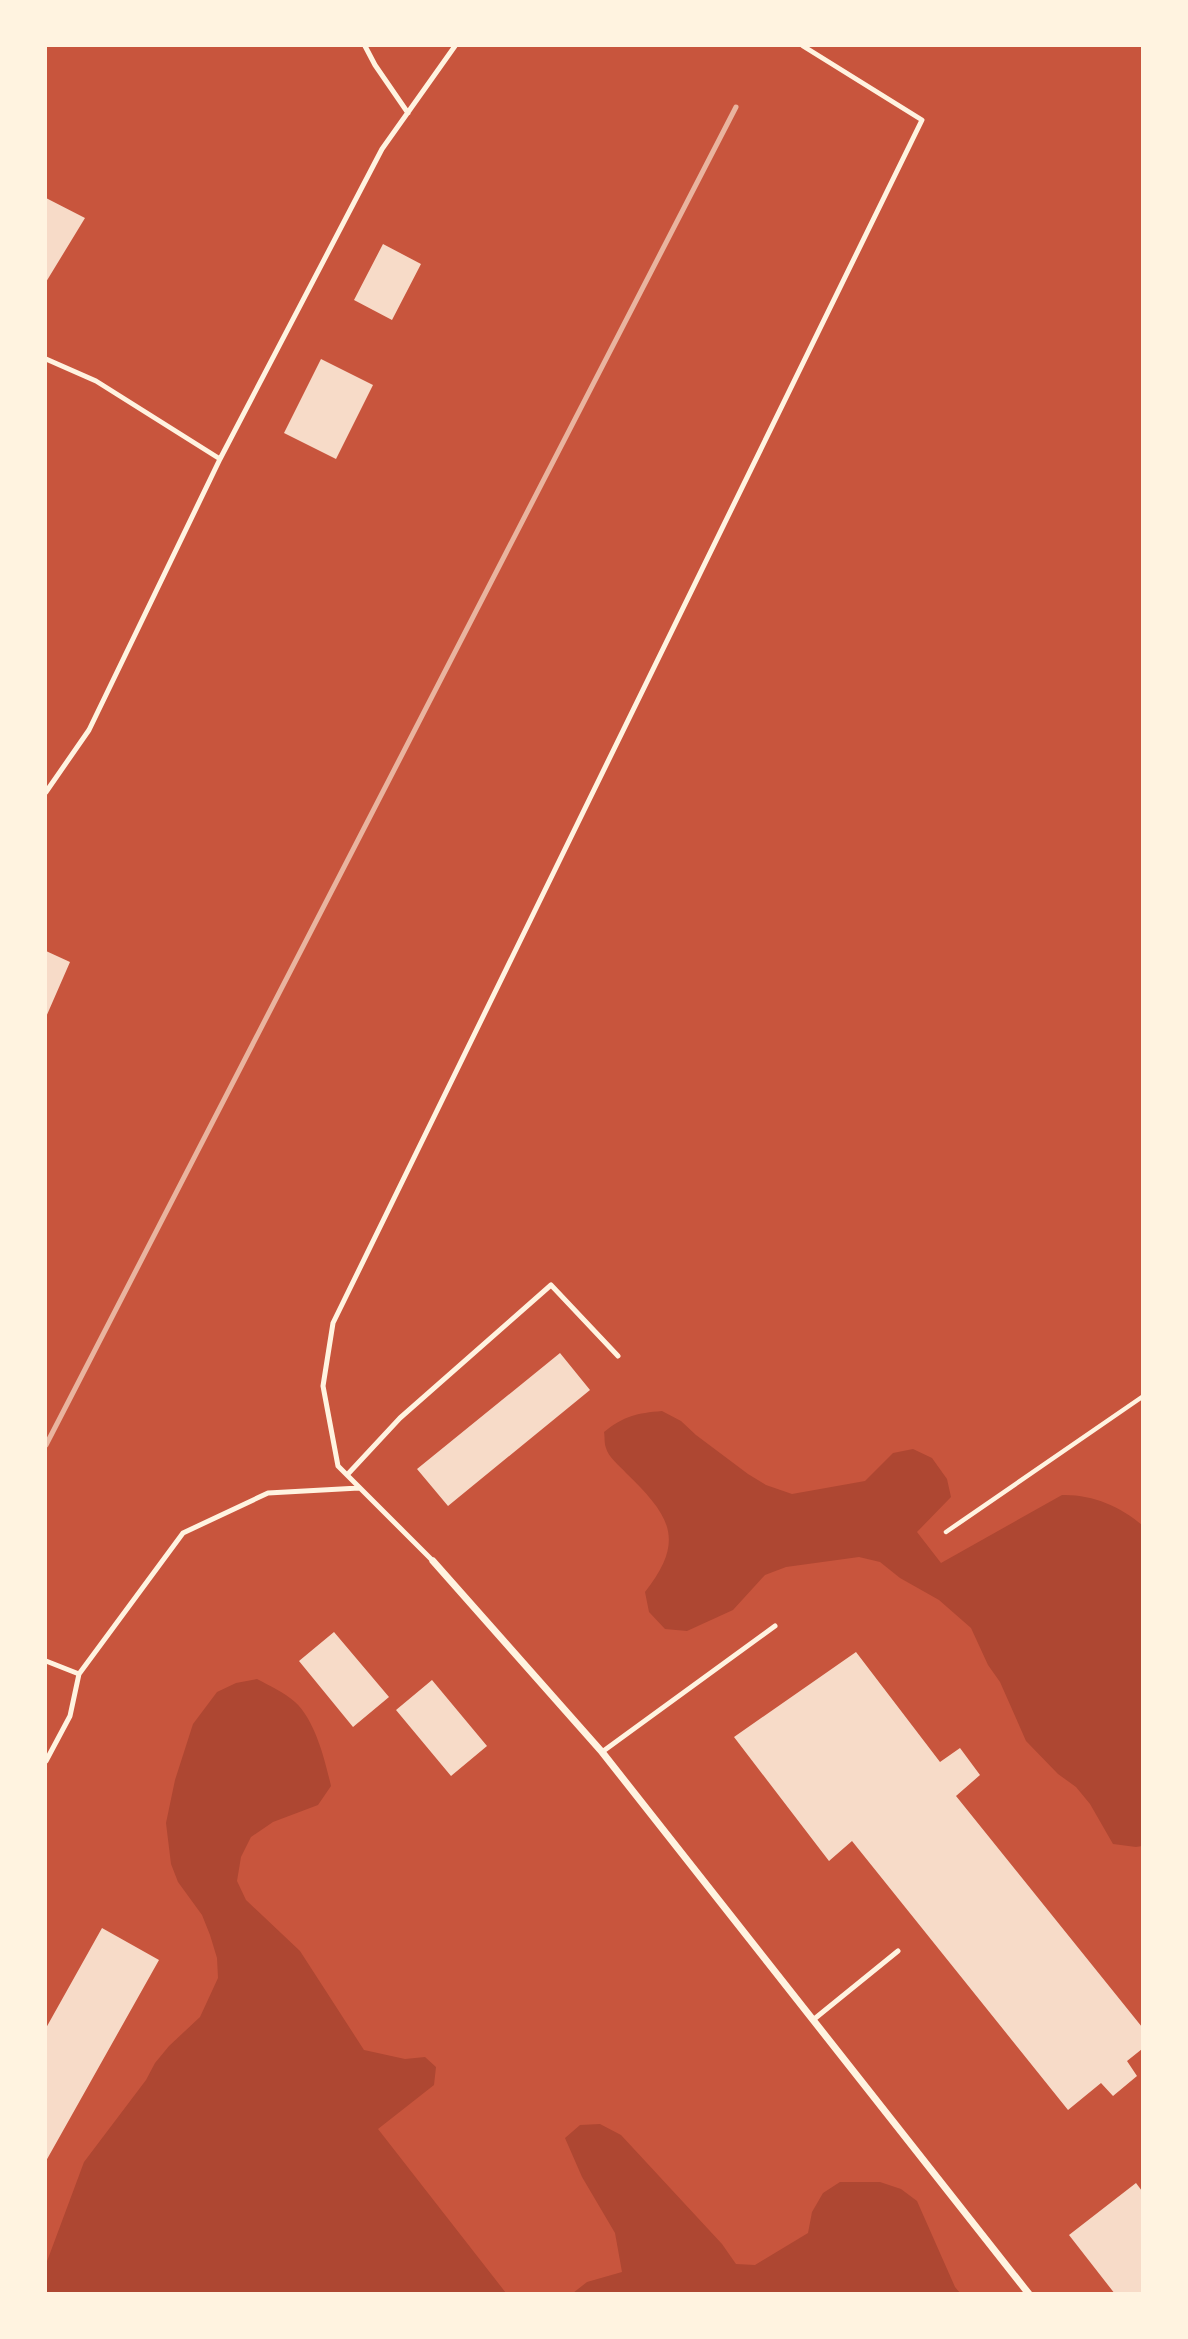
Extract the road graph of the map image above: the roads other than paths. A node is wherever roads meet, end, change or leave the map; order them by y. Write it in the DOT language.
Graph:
graph roads {
  1 [pos="365,46"];
  2 [pos="455,46"];
  3 [pos="803,46"];
  4 [pos="408,113"];
  5 [pos="46,359"];
  6 [pos="220,459"];
  7 [pos="46,792"];
  8 [pos="618,1356"];
  9 [pos="347,1475"];
  10 [pos="359,1488"];
  11 [pos="433,1561"];
  12 [pos="775,1626"];
  13 [pos="46,1661"];
  14 [pos="79,1674"];
  15 [pos="602,1752"];
  16 [pos="46,1761"];
  17 [pos="898,1951"];
  18 [pos="813,2020"];
  19 [pos="1029,2294"];
  1 -- 4 [label="lane"];
  2 -- 4 [label="lane"];
  3 -- 9 [label="lane"];
  4 -- 6 [label="lane"];
  5 -- 6 [label="lane"];
  6 -- 7 [label="lane"];
  8 -- 9 [label="lane"];
  9 -- 10 [label="lane"];
  10 -- 11 [label="lane"];
  10 -- 14 [label="lane"];
  11 -- 15 [label="street"];
  12 -- 15 [label="lane"];
  13 -- 14 [label="lane"];
  14 -- 16 [label="lane"];
  15 -- 18 [label="street"];
  17 -- 18 [label="lane"];
  18 -- 19 [label="street"];
}
